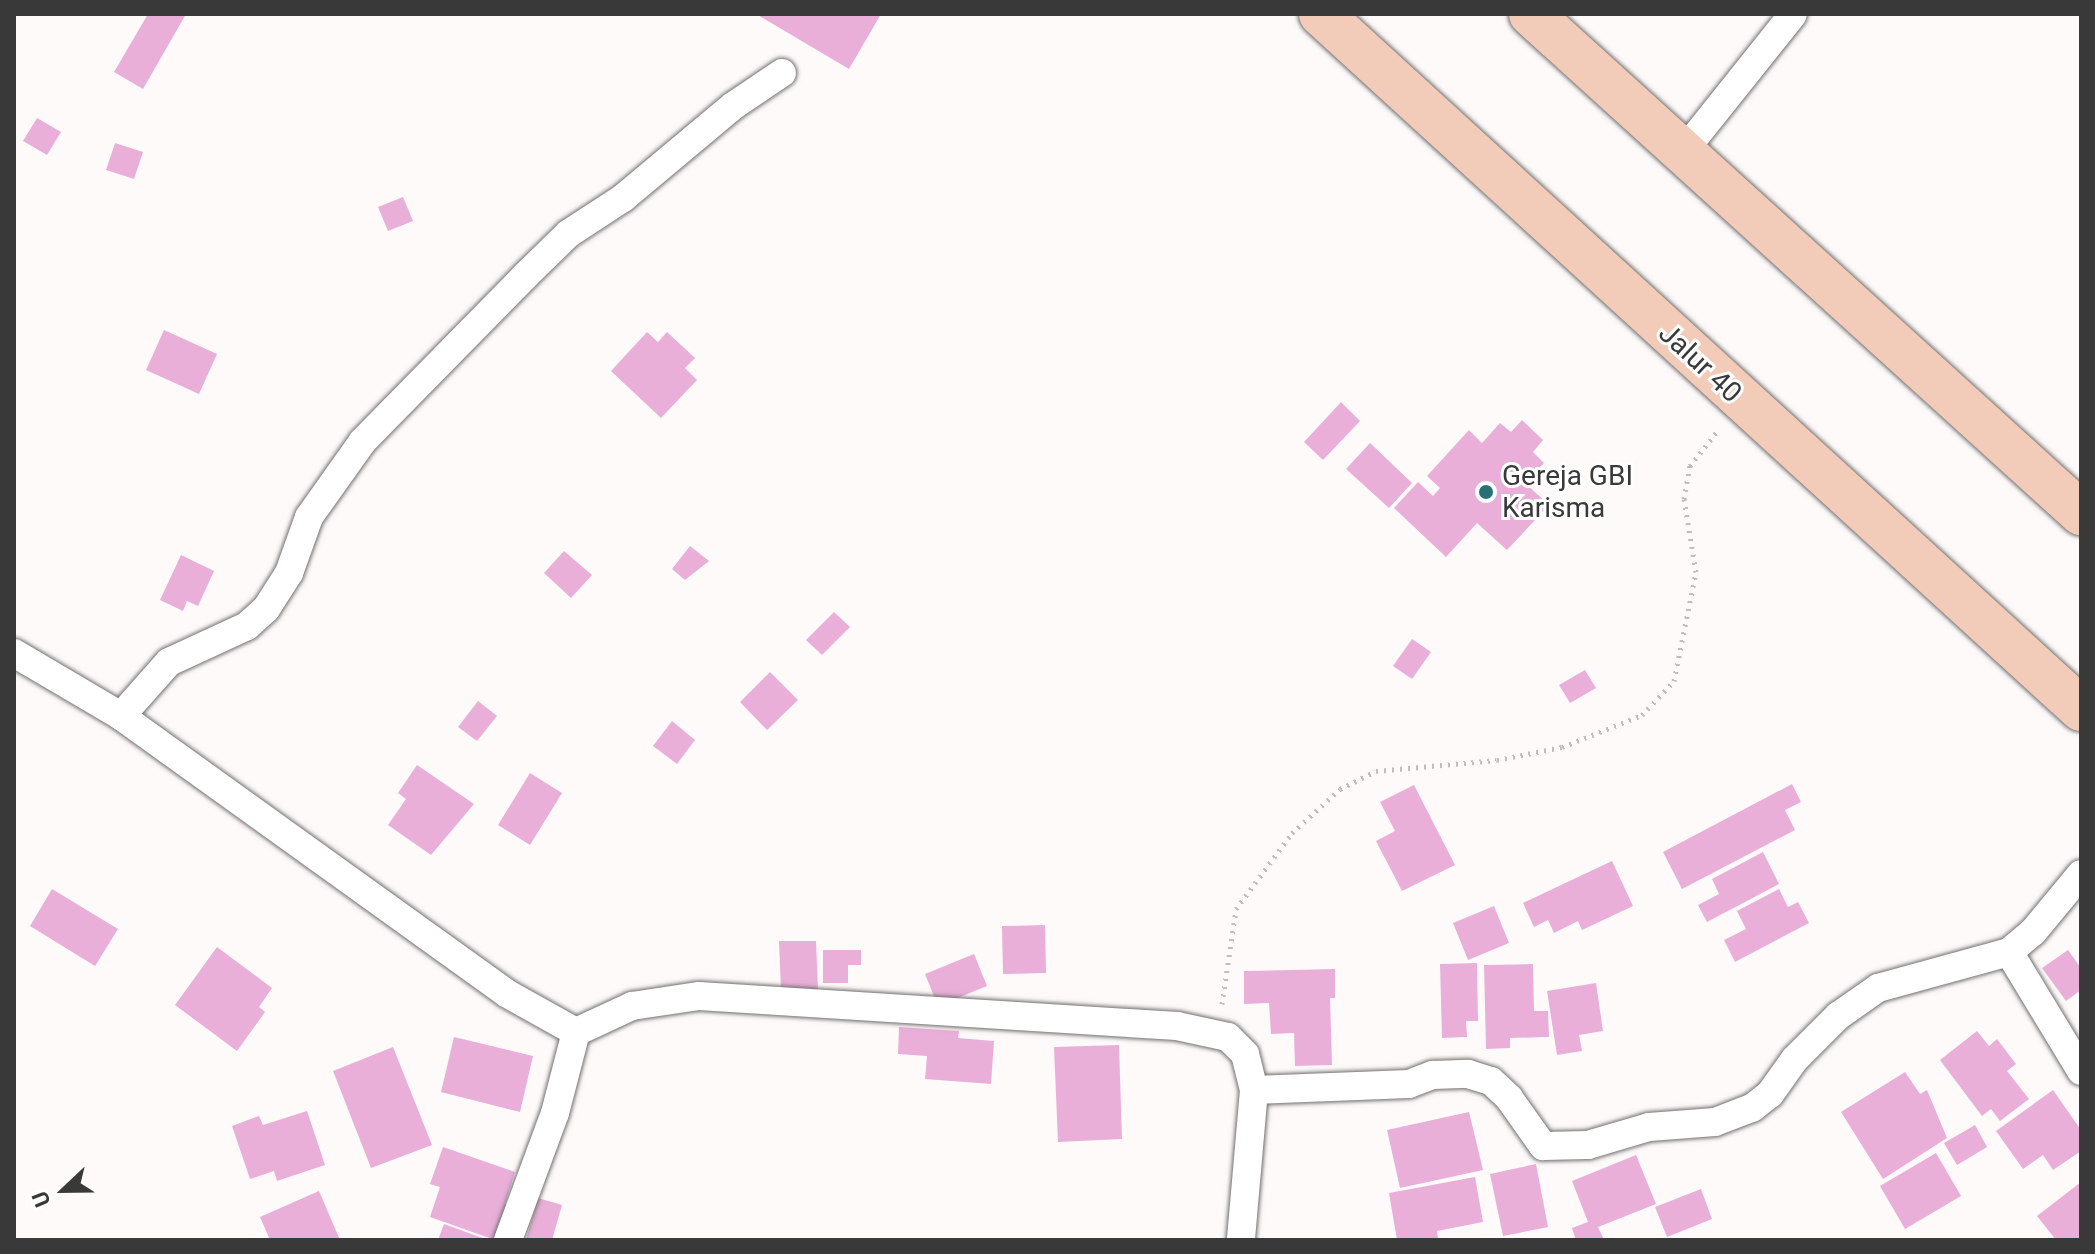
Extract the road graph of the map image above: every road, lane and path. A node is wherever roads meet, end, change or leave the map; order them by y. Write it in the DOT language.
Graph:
graph roads {
  1 [pos="1321,14"];
  2 [pos="1531,14"];
  3 [pos="1793,14"];
  4 [pos="782,73"];
  5 [pos="1683,152"];
  6 [pos="1739,399"];
  7 [pos="2081,513"];
  8 [pos="14,653"];
  9 [pos="2081,709"];
  10 [pos="121,716"];
  11 [pos="2081,874"];
  12 [pos="2009,952"];
  13 [pos="576,1032"];
  14 [pos="1217,1033"];
  15 [pos="2081,1071"];
  16 [pos="1254,1090"];
  17 [pos="508,1240"];
  18 [pos="1241,1240"];
  1 -- 6 [label="highway, Jalur 40"];
  2 -- 5 [label="highway"];
  3 -- 5 [label="street"];
  4 -- 10 [label="street"];
  5 -- 7 [label="highway"];
  6 -- 9 [label="highway, Jalur 40"];
  6 -- 14 [label="path"];
  8 -- 10 [label="street"];
  10 -- 13 [label="street"];
  11 -- 12 [label="street"];
  12 -- 15 [label="street"];
  12 -- 16 [label="street"];
  13 -- 14 [label="street"];
  13 -- 17 [label="street"];
  14 -- 16 [label="street"];
  16 -- 18 [label="street"];
}
